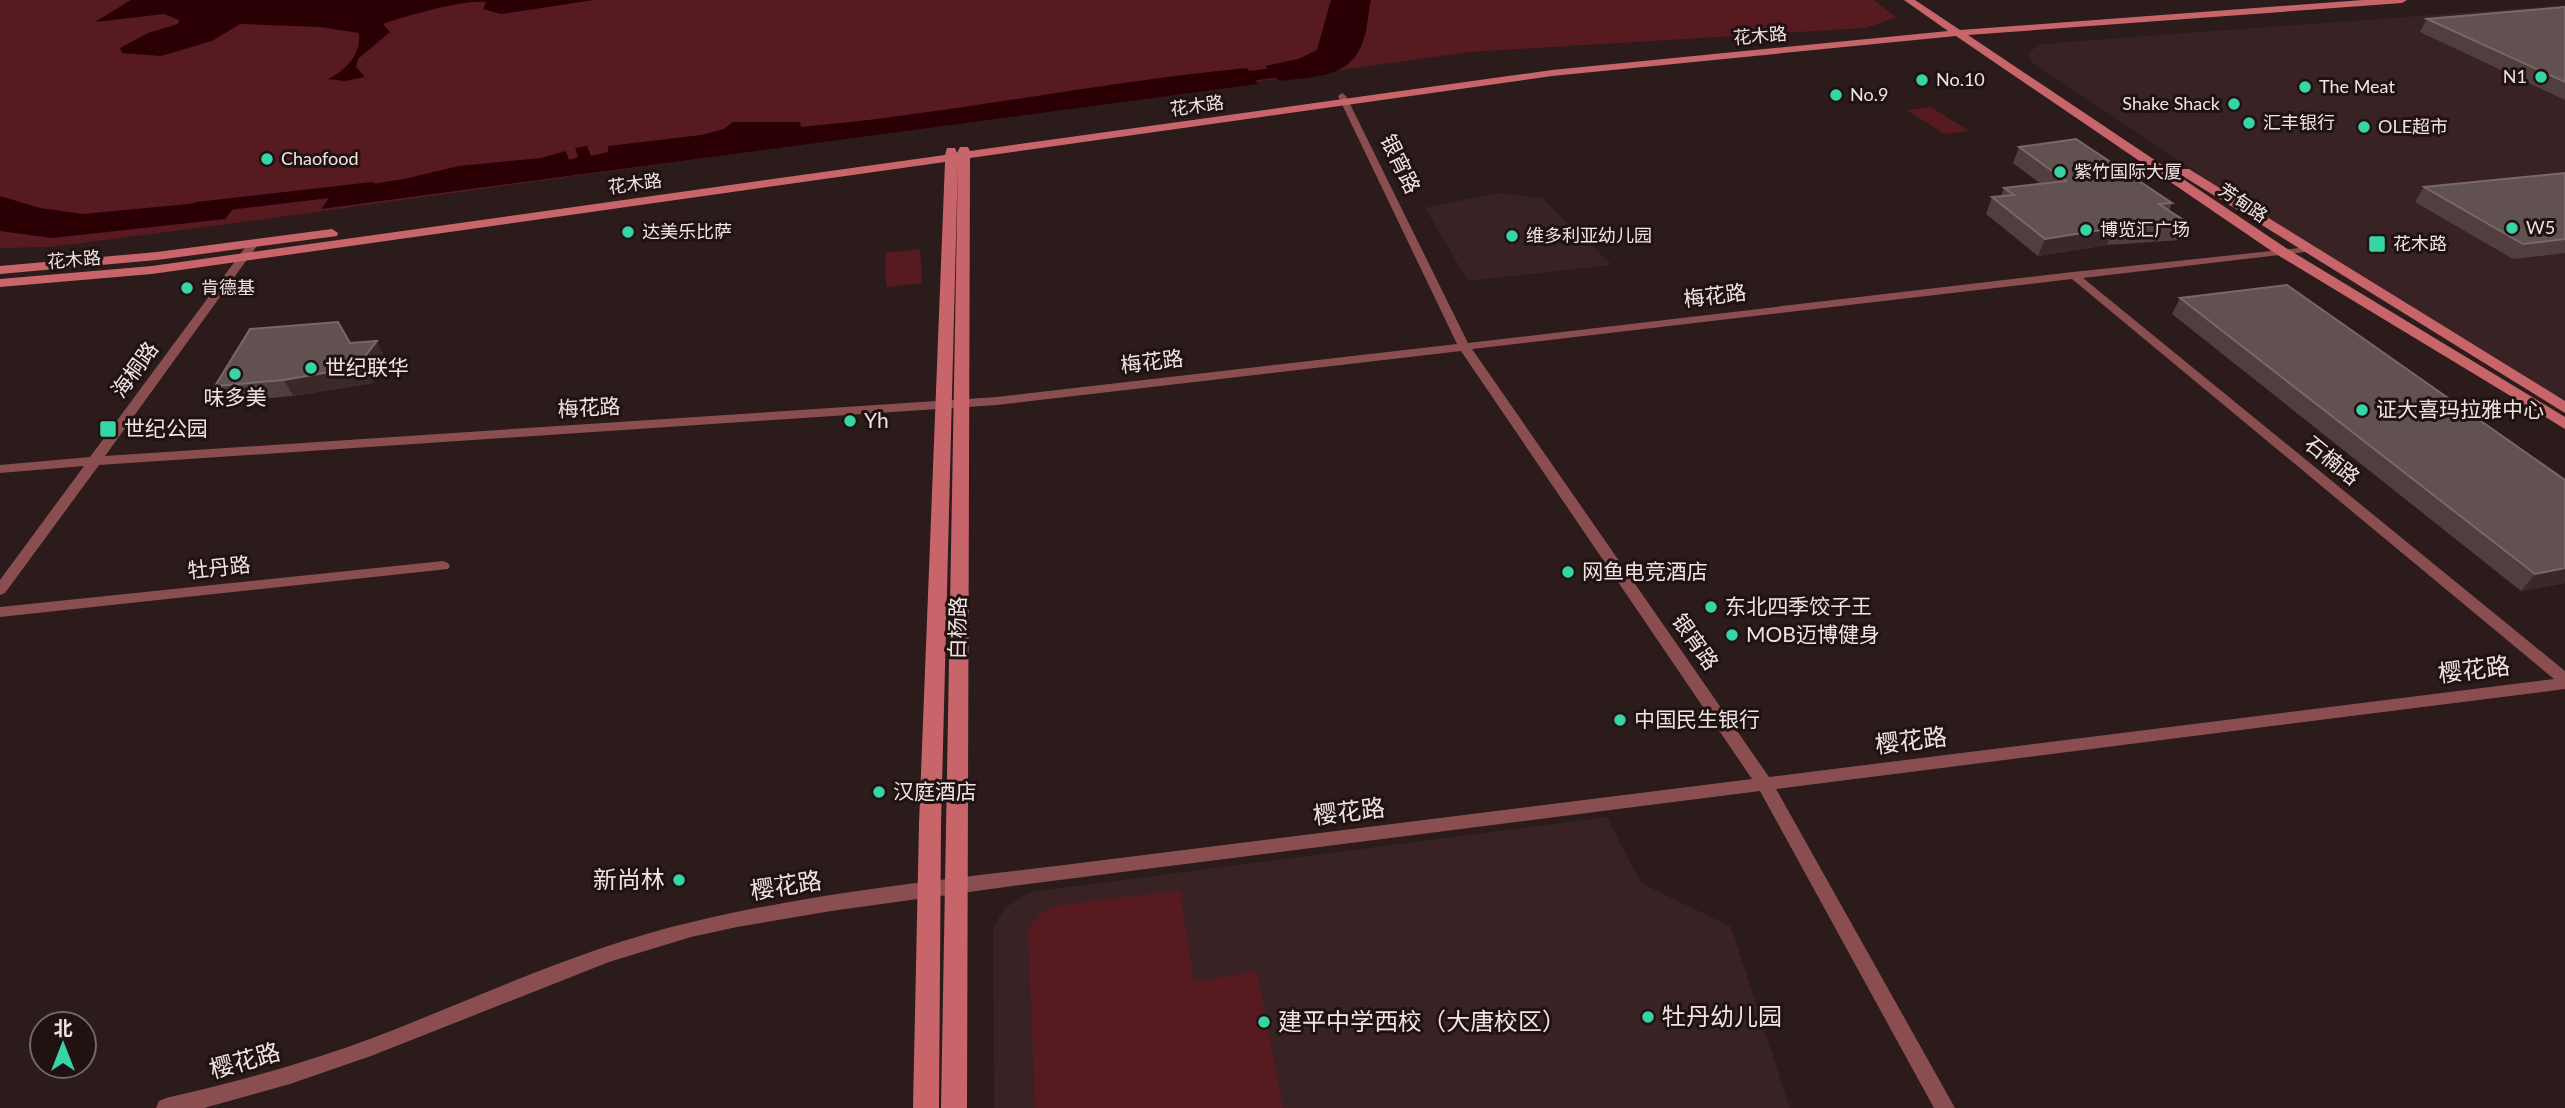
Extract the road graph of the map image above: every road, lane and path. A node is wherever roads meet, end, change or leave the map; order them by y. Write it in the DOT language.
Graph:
graph roads {
  1 [pos="1909,0"];
  2 [pos="1921,0"];
  3 [pos="2312,0"];
  4 [pos="2402,0"];
  5 [pos="1959,30"];
  6 [pos="1344,100"];
  7 [pos="957,153"];
  8 [pos="254,243"];
  9 [pos="2305,249"];
  10 [pos="2281,251"];
  11 [pos="244,257"];
  12 [pos="0,270"];
  13 [pos="2073,275"];
  14 [pos="0,283"];
  15 [pos="1464,346"];
  16 [pos="952,405"];
  17 [pos="2565,408"];
  18 [pos="2565,424"];
  19 [pos="95,460"];
  20 [pos="0,469"];
  21 [pos="443,566"];
  22 [pos="0,590"];
  23 [pos="0,612"];
  24 [pos="2565,681"];
  25 [pos="1765,785"];
  26 [pos="954,887"];
  27 [pos="929,891"];
  28 [pos="166,1108"];
  29 [pos="926,1108"];
  30 [pos="954,1108"];
  31 [pos="1945,1108"];
  1 -- 5 [label="main road, 芳甸路"];
  2 -- 5 [label="main road, 芳甸路"];
  3 -- 5 [label="main road, 花木路"];
  4 -- 5 [label="main road, 花木路"];
  5 -- 6 [label="main road, 花木路"];
  5 -- 9 [label="main road, 芳甸路"];
  5 -- 10 [label="main road, 芳甸路"];
  6 -- 7 [label="main road, 花木路"];
  6 -- 15 [label="street, 银宵路"];
  7 -- 8 [label="main road, 花木路"];
  7 -- 11 [label="main road, 花木路"];
  7 -- 16 [label="main road, 白杨路"];
  8 -- 11 [label="street, 海桐路"];
  8 -- 12 [label="main road, 花木路"];
  9 -- 10 [label="street, 梅花路"];
  9 -- 17 [label="main road, 芳甸路"];
  10 -- 13 [label="street, 梅花路"];
  10 -- 18 [label="main road, 芳甸路"];
  11 -- 14 [label="main road, 花木路"];
  11 -- 19 [label="street, 海桐路"];
  13 -- 15 [label="street, 梅花路"];
  13 -- 24 [label="street, 石楠路"];
  15 -- 16 [label="street, 梅花路"];
  15 -- 25 [label="street, 银宵路"];
  16 -- 19 [label="street, 梅花路"];
  16 -- 26 [label="main road, 白杨路"];
  16 -- 27 [label="main road, 白杨路"];
  19 -- 20 [label="street, 梅花路"];
  19 -- 22 [label="street, 海桐路"];
  21 -- 23 [label="street, 牡丹路"];
  24 -- 25 [label="street, 樱花路"];
  25 -- 26 [label="street, 樱花路"];
  25 -- 31 [label="street, 银宵路"];
  26 -- 27 [label="street, 樱花路"];
  26 -- 30 [label="main road, 白杨路"];
  27 -- 28 [label="street, 樱花路"];
  27 -- 29 [label="main road, 白杨路"];
}
